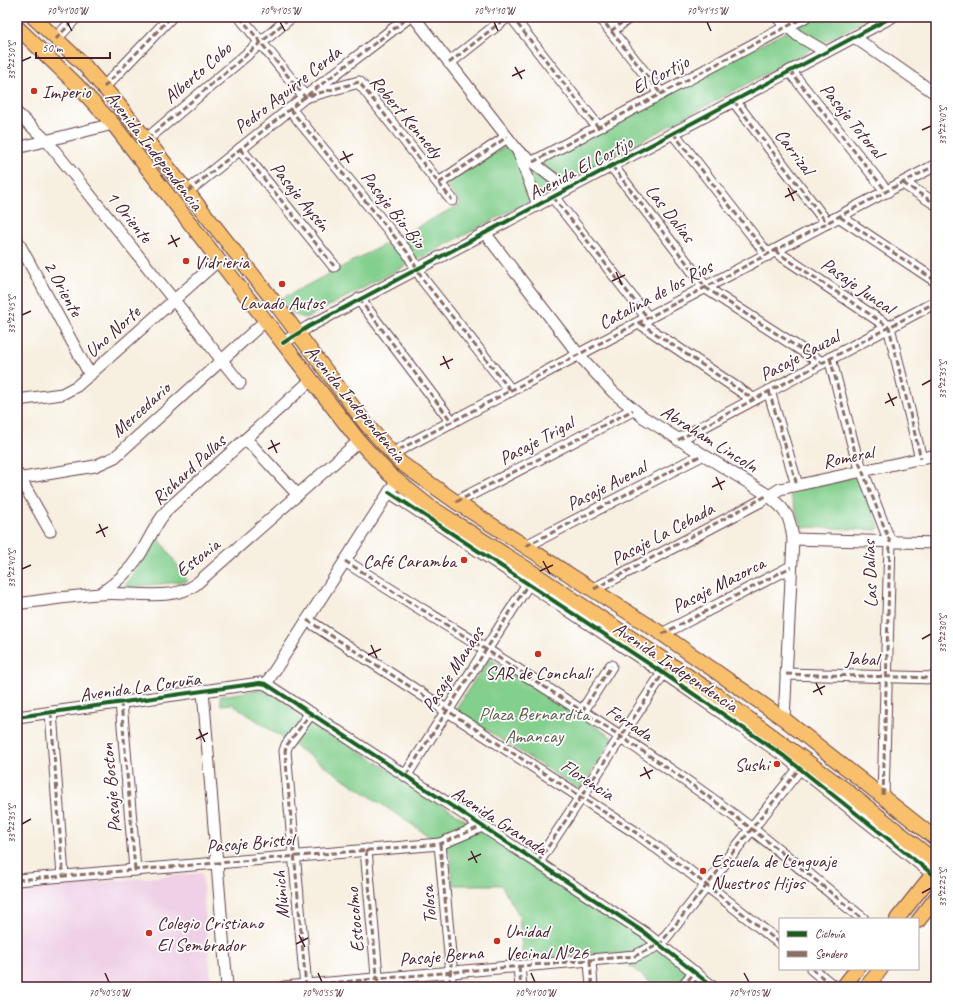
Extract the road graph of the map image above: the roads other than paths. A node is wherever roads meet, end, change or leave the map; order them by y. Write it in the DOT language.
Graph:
graph roads {
  1 [pos="33,17"];
  2 [pos="76,17"];
  3 [pos="171,17"];
  4 [pos="240,17"];
  5 [pos="291,17"];
  6 [pos="409,17"];
  7 [pos="414,17"];
  8 [pos="507,17"];
  9 [pos="512,17"];
  10 [pos="600,17"];
  11 [pos="629,17"];
  12 [pos="776,17"];
  13 [pos="805,17"];
  14 [pos="892,17"];
  15 [pos="17,27"];
  16 [pos="787,27"];
  17 [pos="611,31"];
  18 [pos="854,37"];
  19 [pos="56,39"];
  20 [pos="261,41"];
  21 [pos="826,52"];
  22 [pos="449,63"];
  23 [pos="790,71"];
  24 [pos="104,87"];
  25 [pos="661,94"];
  26 [pos="936,94"];
  27 [pos="304,97"];
  28 [pos="734,101"];
  29 [pos="290,109"];
  30 [pos="17,113"];
  31 [pos="113,124"];
  32 [pos="598,127"];
  33 [pos="673,133"];
  34 [pos="507,137"];
  35 [pos="147,139"];
  36 [pos="47,141"];
  37 [pos="17,148"];
  38 [pos="240,149"];
  39 [pos="518,151"];
  40 [pos="533,162"];
  41 [pos="612,166"];
  42 [pos="936,166"];
  43 [pos="439,183"];
  44 [pos="903,183"];
  45 [pos="567,190"];
  46 [pos="188,191"];
  47 [pos="887,192"];
  48 [pos="553,197"];
  49 [pos="452,200"];
  50 [pos="936,204"];
  51 [pos="538,205"];
  52 [pos="840,217"];
  53 [pos="828,223"];
  54 [pos="485,232"];
  55 [pos="17,240"];
  56 [pos="772,253"];
  57 [pos="218,261"];
  58 [pos="334,266"];
  59 [pos="417,269"];
  60 [pos="936,281"];
  61 [pos="706,288"];
  62 [pos="174,300"];
  63 [pos="359,300"];
  64 [pos="936,302"];
  65 [pos="265,321"];
  66 [pos="644,321"];
  67 [pos="889,326"];
  68 [pos="298,333"];
  69 [pos="283,343"];
  70 [pos="579,355"];
  71 [pos="222,360"];
  72 [pos="826,360"];
  73 [pos="90,375"];
  74 [pos="311,380"];
  75 [pos="240,383"];
  76 [pos="769,390"];
  77 [pos="511,391"];
  78 [pos="754,399"];
  79 [pos="17,400"];
  80 [pos="633,410"];
  81 [pos="452,422"];
  82 [pos="246,439"];
  83 [pos="678,440"];
  84 [pos="359,441"];
  85 [pos="391,454"];
  86 [pos="702,455"];
  87 [pos="936,456"];
  88 [pos="921,459"];
  89 [pos="862,471"];
  90 [pos="18,477"];
  91 [pos="797,485"];
  92 [pos="393,486"];
  93 [pos="298,495"];
  94 [pos="768,496"];
  95 [pos="456,502"];
  96 [pos="50,531"];
  97 [pos="793,539"];
  98 [pos="890,542"];
  99 [pos="936,543"];
  100 [pos="526,546"];
  101 [pos="345,561"];
  102 [pos="792,567"];
  103 [pos="528,584"];
  104 [pos="594,589"];
  105 [pos="101,593"];
  106 [pos="17,604"];
  107 [pos="307,620"];
  108 [pos="662,634"];
  109 [pos="485,650"];
  110 [pos="611,666"];
  111 [pos="666,668"];
  112 [pos="786,674"];
  113 [pos="887,677"];
  114 [pos="936,678"];
  115 [pos="266,684"];
  116 [pos="203,691"];
  117 [pos="121,702"];
  118 [pos="447,710"];
  119 [pos="50,712"];
  120 [pos="582,712"];
  121 [pos="311,713"];
  122 [pos="17,717"];
  123 [pos="784,719"];
  124 [pos="620,737"];
  125 [pos="800,768"];
  126 [pos="406,775"];
  127 [pos="581,796"];
  128 [pos="883,798"];
  129 [pos="482,826"];
  130 [pos="752,829"];
  131 [pos="936,839"];
  132 [pos="440,844"];
  133 [pos="366,850"];
  134 [pos="295,856"];
  135 [pos="538,862"];
  136 [pos="217,863"];
  137 [pos="135,870"];
  138 [pos="935,871"];
  139 [pos="63,876"];
  140 [pos="17,880"];
  141 [pos="707,885"];
  142 [pos="936,898"];
  143 [pos="862,918"];
  144 [pos="898,918"];
  145 [pos="919,920"];
  146 [pos="779,942"];
  147 [pos="660,944"];
  148 [pos="590,961"];
  149 [pos="519,967"];
  150 [pos="813,970"];
  151 [pos="856,970"];
  152 [pos="880,970"];
  153 [pos="695,972"];
  154 [pos="450,973"];
  155 [pos="377,983"];
  156 [pos="306,986"];
  157 [pos="227,987"];
  158 [pos="284,987"];
  159 [pos="449,987"];
  160 [pos="521,987"];
  161 [pos="592,987"];
  162 [pos="682,987"];
  163 [pos="713,987"];
  164 [pos="834,987"];
  165 [pos="843,987"];
  166 [pos="866,987"];
  1 -- 19 [label="main road, Avenida Independencia"];
  2 -- 19 [label="street"];
  3 -- 24 [label="street"];
  4 -- 20 [label="street"];
  5 -- 20 [label="street, Alberto Cobo"];
  6 -- 27 [label="street, Pedro Aguirre Cerda"];
  7 -- 22 [label="street"];
  8 -- 22 [label="street"];
  9 -- 32 [label="street"];
  10 -- 17 [label="street"];
  11 -- 17 [label="street"];
  12 -- 16 [label="street"];
  13 -- 16 [label="street, El Cortijo"];
  14 -- 18 [label="street, Avenida El Cortijo"];
  15 -- 31 [label="main road, Avenida Independencia"];
  16 -- 21 [label="street"];
  16 -- 25 [label="street, El Cortijo"];
  17 -- 25 [label="street"];
  18 -- 21 [label="street, Avenida El Cortijo"];
  18 -- 26 [label="street"];
  19 -- 24 [label="main road, Avenida Independencia"];
  20 -- 27 [label="street"];
  20 -- 35 [label="street, Alberto Cobo"];
  21 -- 23 [label="street, Avenida El Cortijo"];
  22 -- 34 [label="street"];
  23 -- 28 [label="street, Avenida El Cortijo"];
  23 -- 47 [label="street, Pasaje Totoral"];
  24 -- 35 [label="main road, Avenida Independencia"];
  25 -- 32 [label="street, El Cortijo"];
  27 -- 29 [label="street, Pedro Aguirre Cerda"];
  27 -- 43 [label="street, Robert Kennedy"];
  28 -- 33 [label="street, Avenida El Cortijo"];
  28 -- 53 [label="street, Carrizal"];
  29 -- 38 [label="street, Pedro Aguirre Cerda"];
  29 -- 59 [label="street, Pasaje Bio-Bio"];
  30 -- 36 [label="street, 1 Oriente"];
  31 -- 36 [label="street"];
  31 -- 57 [label="main road, Avenida Independencia"];
  32 -- 40 [label="street, El Cortijo"];
  33 -- 41 [label="street, Avenida El Cortijo"];
  33 -- 56 [label="street, Pasaje Juncal"];
  34 -- 39 [label="street"];
  34 -- 43 [label="street"];
  35 -- 46 [label="main road, Avenida Independencia"];
  36 -- 37 [label="street"];
  36 -- 62 [label="street, 1 Oriente"];
  38 -- 46 [label="street, Pedro Aguirre Cerda"];
  38 -- 58 [label="street, Pasaje Aysén"];
  39 -- 40 [label="street"];
  39 -- 51 [label="street"];
  40 -- 45 [label="street"];
  41 -- 45 [label="street, Avenida El Cortijo"];
  41 -- 61 [label="street, Las Dalias"];
  42 -- 44 [label="street, Catalina de los Ríos"];
  43 -- 49 [label="street, Robert Kennedy"];
  44 -- 47 [label="street, Catalina de los Ríos"];
  44 -- 50 [label="street"];
  45 -- 48 [label="street, Avenida El Cortijo"];
  46 -- 68 [label="main road, Avenida Independencia"];
  47 -- 52 [label="street, Catalina de los Ríos"];
  48 -- 51 [label="street, Avenida El Cortijo"];
  48 -- 66 [label="street"];
  51 -- 54 [label="street, Avenida El Cortijo"];
  52 -- 53 [label="street, Catalina de los Ríos"];
  52 -- 60 [label="street"];
  53 -- 56 [label="street, Catalina de los Ríos"];
  54 -- 59 [label="street, Avenida El Cortijo"];
  54 -- 70 [label="street, Abraham Lincoln"];
  55 -- 73 [label="street, 2 Oriente"];
  56 -- 61 [label="street, Catalina de los Ríos"];
  56 -- 67 [label="street, Pasaje Juncal"];
  57 -- 62 [label="street, Uno Norte"];
  57 -- 65 [label="main road, Avenida Independencia"];
  59 -- 63 [label="street, Avenida El Cortijo"];
  59 -- 77 [label="street, Pasaje Bio-Bio"];
  61 -- 66 [label="street, Catalina de los Ríos"];
  61 -- 72 [label="street, Las Dalias"];
  62 -- 71 [label="street, 1 Oriente"];
  62 -- 73 [label="street, Uno Norte"];
  63 -- 68 [label="street, Avenida El Cortijo"];
  63 -- 81 [label="street"];
  64 -- 67 [label="street, Pasaje Sauzal"];
  65 -- 69 [label="main road, Avenida Independencia"];
  65 -- 71 [label="street, Mercedario"];
  66 -- 70 [label="street, Catalina de los Ríos"];
  66 -- 78 [label="street"];
  67 -- 72 [label="street, Pasaje Sauzal"];
  67 -- 88 [label="street, Pasaje Juncal"];
  68 -- 69 [label="street, Avenida El Cortijo"];
  68 -- 85 [label="main road, Avenida Independencia"];
  69 -- 74 [label="main road, Avenida Independencia"];
  70 -- 77 [label="street, Catalina de los Ríos"];
  70 -- 80 [label="street, Abraham Lincoln"];
  71 -- 75 [label="street, 1 Oriente"];
  71 -- 90 [label="street, Mercedario"];
  72 -- 76 [label="street, Pasaje Sauzal"];
  72 -- 89 [label="street, Las Dalias"];
  73 -- 79 [label="street, Uno Norte"];
  74 -- 82 [label="street, Richard Pallas"];
  74 -- 84 [label="main road, Avenida Independencia"];
  76 -- 78 [label="street, Pasaje Sauzal"];
  76 -- 91 [label="street"];
  77 -- 81 [label="street, Catalina de los Ríos"];
  78 -- 83 [label="street, Pasaje Sauzal"];
  80 -- 83 [label="street, Abraham Lincoln"];
  80 -- 95 [label="street, Pasaje Trigal"];
  81 -- 85 [label="street, Catalina de los Ríos"];
  82 -- 93 [label="street"];
  82 -- 105 [label="street, Richard Pallas"];
  83 -- 86 [label="street, Abraham Lincoln"];
  84 -- 92 [label="main road, Avenida Independencia"];
  84 -- 93 [label="street, Estonia"];
  85 -- 95 [label="main road, Avenida Independencia"];
  86 -- 94 [label="street, Abraham Lincoln"];
  86 -- 100 [label="street, Pasaje Avenal"];
  87 -- 88 [label="street, Romeral"];
  88 -- 89 [label="street, Romeral"];
  89 -- 91 [label="street, Romeral"];
  89 -- 98 [label="street, Las Dalias"];
  90 -- 96 [label="street"];
  91 -- 94 [label="street, Romeral"];
  92 -- 101 [label="street"];
  92 -- 103 [label="street, Avenida Independencia"];
  92 -- 111 [label="main road, Avenida Independencia"];
  93 -- 105 [label="street, Estonia"];
  94 -- 97 [label="street, Abraham Lincoln"];
  94 -- 104 [label="street, Pasaje La Cebada"];
  95 -- 100 [label="main road, Avenida Independencia"];
  97 -- 98 [label="street"];
  97 -- 102 [label="street, Abraham Lincoln"];
  98 -- 99 [label="street"];
  98 -- 113 [label="street, Las Dalias"];
  100 -- 104 [label="main road, Avenida Independencia"];
  101 -- 107 [label="street"];
  101 -- 109 [label="street, Ferrada"];
  102 -- 108 [label="street, Pasaje Mazorca"];
  102 -- 112 [label="street, Abraham Lincoln"];
  103 -- 109 [label="street, Pasaje Manaos"];
  103 -- 111 [label="street, Avenida Independencia"];
  104 -- 108 [label="main road, Avenida Independencia"];
  105 -- 106 [label="street, Estonia"];
  107 -- 115 [label="street"];
  107 -- 118 [label="street, Florencia"];
  108 -- 123 [label="main road, Avenida Independencia"];
  109 -- 118 [label="street, Pasaje Manaos"];
  109 -- 120 [label="street, Ferrada"];
  110 -- 120 [label="street"];
  111 -- 124 [label="street"];
  111 -- 125 [label="street, Avenida Independencia"];
  111 -- 138 [label="main road, Avenida Independencia"];
  112 -- 113 [label="street, Jabal"];
  112 -- 123 [label="street, Abraham Lincoln"];
  113 -- 114 [label="street, Jabal"];
  113 -- 128 [label="street, Las Dalias"];
  115 -- 116 [label="street, Avenida La Coruña"];
  115 -- 121 [label="street, Avenida Granada"];
  116 -- 117 [label="street, Avenida La Coruña"];
  116 -- 136 [label="street"];
  117 -- 119 [label="street, Avenida La Coruña"];
  117 -- 137 [label="street, Pasaje Boston"];
  118 -- 126 [label="street, Pasaje Manaos"];
  118 -- 127 [label="street, Florencia"];
  119 -- 122 [label="street, Avenida La Coruña"];
  119 -- 139 [label="street"];
  120 -- 124 [label="street, Ferrada"];
  121 -- 126 [label="street, Avenida Granada"];
  121 -- 134 [label="street, Múnich"];
  123 -- 128 [label="main road, Avenida Independencia"];
  124 -- 127 [label="street"];
  124 -- 130 [label="street, Ferrada"];
  125 -- 130 [label="street, Pasaje Berna"];
  125 -- 138 [label="street, Avenida Independencia"];
  126 -- 129 [label="street, Avenida Granada"];
  127 -- 135 [label="street"];
  127 -- 141 [label="street, Florencia"];
  128 -- 131 [label="main road, Avenida Independencia"];
  129 -- 132 [label="street, Pasaje Bristol"];
  129 -- 135 [label="street, Avenida Granada"];
  130 -- 141 [label="street, Pasaje Berna"];
  130 -- 143 [label="street, Ferrada"];
  132 -- 133 [label="street, Pasaje Bristol"];
  132 -- 154 [label="street, Tolosa"];
  133 -- 134 [label="street, Pasaje Bristol"];
  133 -- 155 [label="street, Estocolmo"];
  134 -- 136 [label="street, Pasaje Bristol"];
  134 -- 156 [label="street, Múnich"];
  135 -- 147 [label="street, Avenida Granada"];
  136 -- 137 [label="street, Pasaje Bristol"];
  136 -- 157 [label="street"];
  137 -- 139 [label="street, Pasaje Bristol"];
  138 -- 144 [label="main road"];
  139 -- 140 [label="street, Pasaje Bristol"];
  141 -- 146 [label="street, Florencia"];
  141 -- 147 [label="street, Pasaje Berna"];
  142 -- 145 [label="main road"];
  147 -- 148 [label="street, Pasaje Berna"];
  147 -- 153 [label="street, Avenida Granada"];
  148 -- 149 [label="street, Pasaje Berna"];
  148 -- 161 [label="street"];
  149 -- 154 [label="street, Pasaje Berna"];
  149 -- 160 [label="street"];
  150 -- 164 [label="street"];
  151 -- 165 [label="main road"];
  152 -- 166 [label="main road"];
  153 -- 162 [label="street"];
  153 -- 163 [label="street, Avenida Granada"];
  154 -- 155 [label="street, Pasaje Berna"];
  154 -- 159 [label="street, Tolosa"];
  155 -- 156 [label="street, Pasaje Berna"];
  156 -- 158 [label="street, Pasaje Berna"];
}
